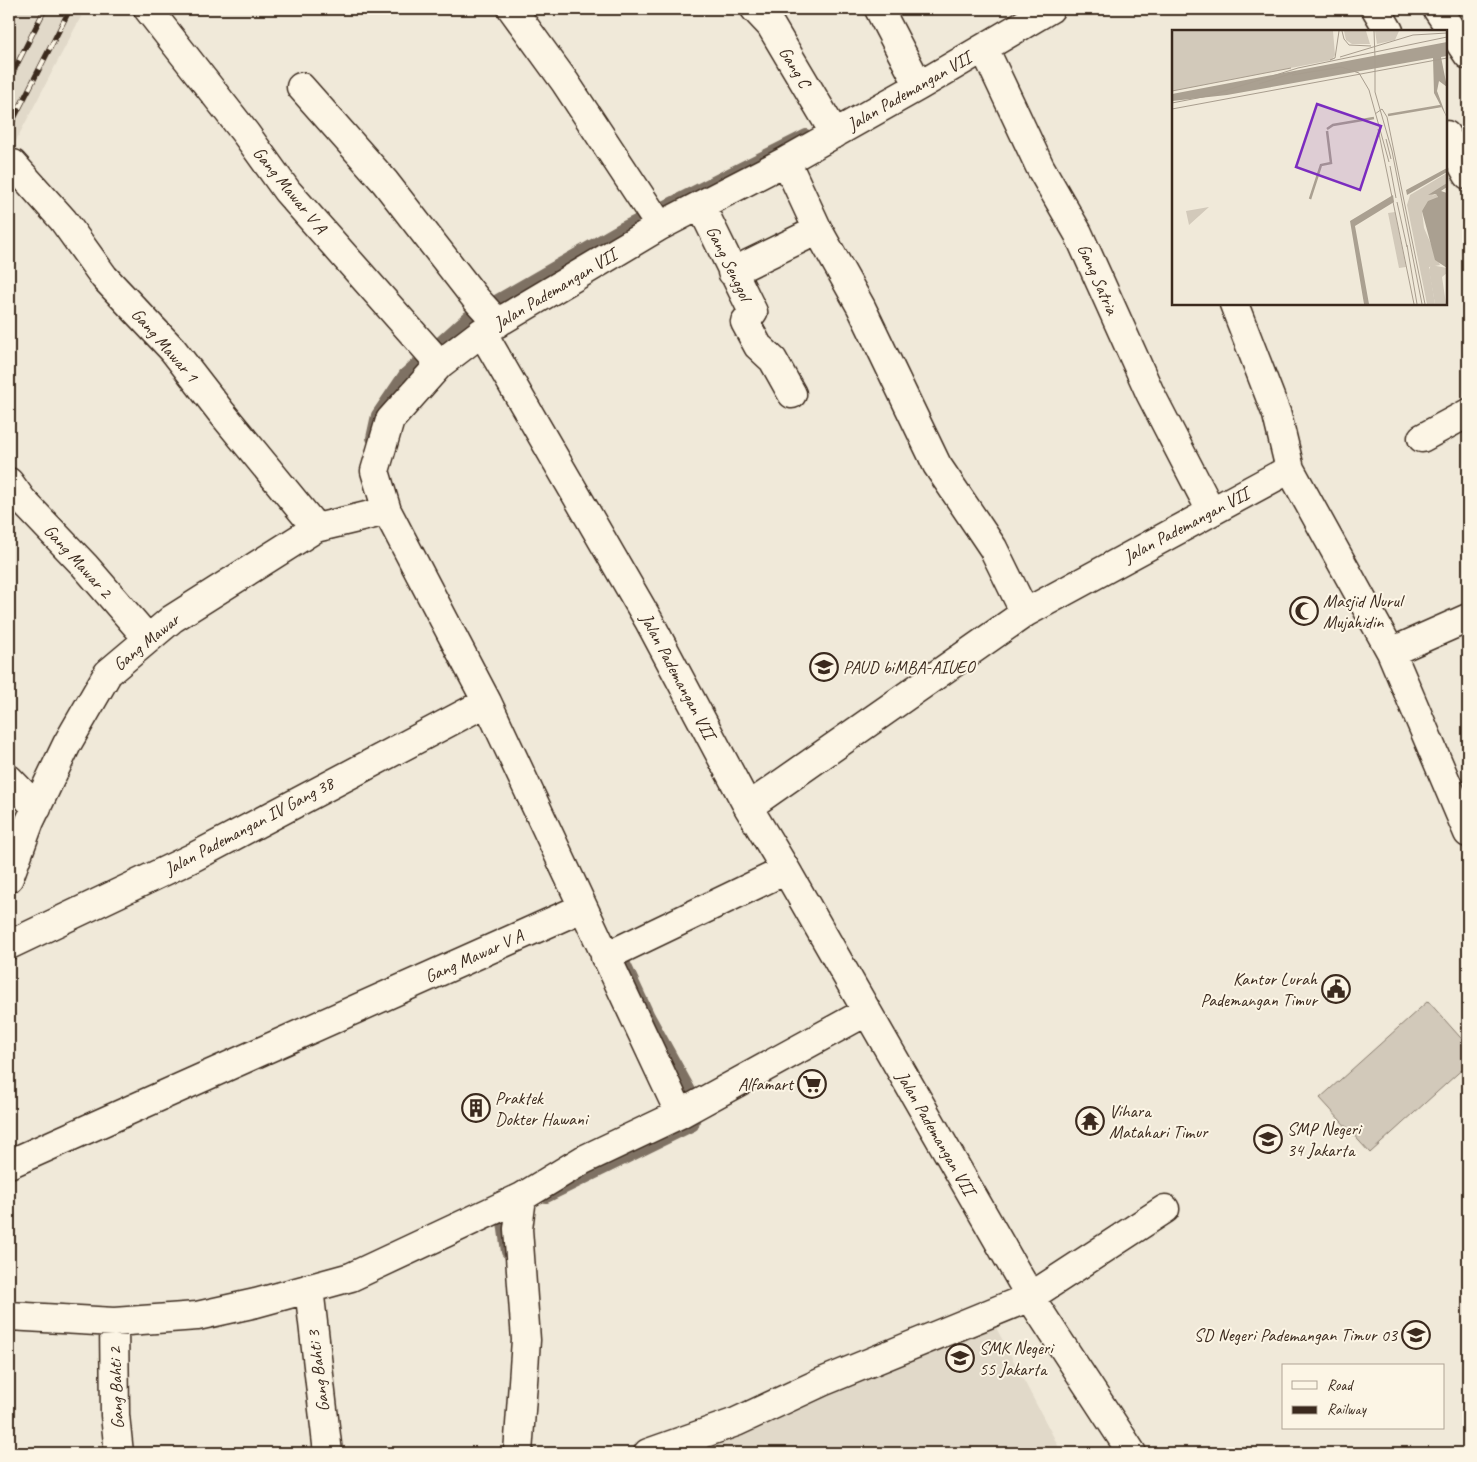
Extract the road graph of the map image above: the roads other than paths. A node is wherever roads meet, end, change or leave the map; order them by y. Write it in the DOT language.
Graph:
graph roads {
  1 [pos="148,9"];
  2 [pos="512,9"];
  3 [pos="755,9"];
  4 [pos="879,9"];
  5 [pos="1376,9"];
  6 [pos="1437,9"];
  7 [pos="1033,13"];
  8 [pos="1388,30"];
  9 [pos="984,48"];
  10 [pos="1468,55"];
  11 [pos="918,84"];
  12 [pos="302,87"];
  13 [pos="828,122"];
  14 [pos="1447,137"];
  15 [pos="786,161"];
  16 [pos="13,164"];
  17 [pos="1468,176"];
  18 [pos="701,206"];
  19 [pos="652,214"];
  20 [pos="818,230"];
  21 [pos="732,272"];
  22 [pos="1234,305"];
  23 [pos="487,318"];
  24 [pos="433,356"];
  25 [pos="792,394"];
  26 [pos="1468,413"];
  27 [pos="1422,438"];
  28 [pos="1290,469"];
  29 [pos="9,482"];
  30 [pos="387,510"];
  31 [pos="1211,511"];
  32 [pos="316,528"];
  33 [pos="1025,613"];
  34 [pos="1468,618"];
  35 [pos="148,639"];
  36 [pos="1391,652"];
  37 [pos="487,702"];
  38 [pos="9,779"];
  39 [pos="748,807"];
  40 [pos="37,808"];
  41 [pos="1467,828"];
  42 [pos="786,870"];
  43 [pos="10,872"];
  44 [pos="582,908"];
  45 [pos="9,945"];
  46 [pos="616,952"];
  47 [pos="866,1012"];
  48 [pos="695,1106"];
  49 [pos="9,1164"];
  50 [pos="1165,1208"];
  51 [pos="520,1210"];
  52 [pos="308,1288"];
  53 [pos="1030,1297"];
  54 [pos="9,1316"];
  55 [pos="114,1322"];
  56 [pos="119,1453"];
  57 [pos="328,1453"];
  58 [pos="518,1453"];
  59 [pos="648,1453"];
  60 [pos="1132,1453"];
  1 -- 24 [label="main road, Gang Mawar V A"];
  2 -- 19 [label="main road"];
  3 -- 13 [label="main road, Gang C"];
  4 -- 11 [label="main road"];
  5 -- 8 [label="main road"];
  6 -- 10 [label="main road"];
  7 -- 9 [label="main road, Jalan Pademangan VII"];
  9 -- 11 [label="main road, Jalan Pademangan VII"];
  9 -- 31 [label="main road, Gang Satria"];
  11 -- 13 [label="main road, Jalan Pademangan VII"];
  12 -- 23 [label="main road"];
  13 -- 15 [label="main road, Jalan Pademangan VII"];
  14 -- 17 [label="main road"];
  15 -- 18 [label="main road, Jalan Pademangan VII"];
  15 -- 20 [label="main road"];
  16 -- 32 [label="main road, Gang Mawar 1"];
  18 -- 19 [label="main road, Jalan Pademangan VII"];
  18 -- 21 [label="main road, Gang Senggol"];
  19 -- 23 [label="main road, Jalan Pademangan VII"];
  20 -- 21 [label="main road"];
  20 -- 33 [label="main road"];
  21 -- 25 [label="main road, Gang Senggol"];
  22 -- 28 [label="main road"];
  23 -- 24 [label="main road"];
  23 -- 39 [label="main road, Jalan Pademangan VII"];
  24 -- 30 [label="main road"];
  26 -- 27 [label="main road"];
  28 -- 31 [label="main road, Jalan Pademangan VII"];
  28 -- 36 [label="main road"];
  29 -- 35 [label="main road, Gang Mawar 2"];
  30 -- 32 [label="main road, Gang Mawar"];
  30 -- 37 [label="main road"];
  31 -- 33 [label="main road, Jalan Pademangan VII"];
  32 -- 35 [label="main road, Gang Mawar"];
  33 -- 39 [label="main road, Jalan Pademangan VII"];
  34 -- 36 [label="main road"];
  35 -- 40 [label="main road, Gang Mawar"];
  36 -- 41 [label="main road"];
  37 -- 44 [label="main road"];
  37 -- 45 [label="main road, Jalan Pademangan IV Gang 38"];
  38 -- 40 [label="main road"];
  39 -- 42 [label="main road, Jalan Pademangan VII"];
  40 -- 43 [label="main road, Gang Mawar"];
  42 -- 46 [label="main road"];
  42 -- 47 [label="main road, Jalan Pademangan VII"];
  44 -- 46 [label="main road"];
  44 -- 49 [label="main road, Gang Mawar V A"];
  46 -- 48 [label="main road"];
  47 -- 48 [label="main road"];
  47 -- 53 [label="main road, Jalan Pademangan VII"];
  48 -- 51 [label="main road"];
  50 -- 53 [label="main road"];
  51 -- 52 [label="main road"];
  51 -- 58 [label="main road"];
  52 -- 55 [label="main road"];
  52 -- 57 [label="main road, Gang Bahti 3"];
  53 -- 59 [label="main road"];
  53 -- 60 [label="main road, Jalan Pademangan VII"];
  54 -- 55 [label="main road"];
  55 -- 56 [label="main road, Gang Bahti 2"];
}
